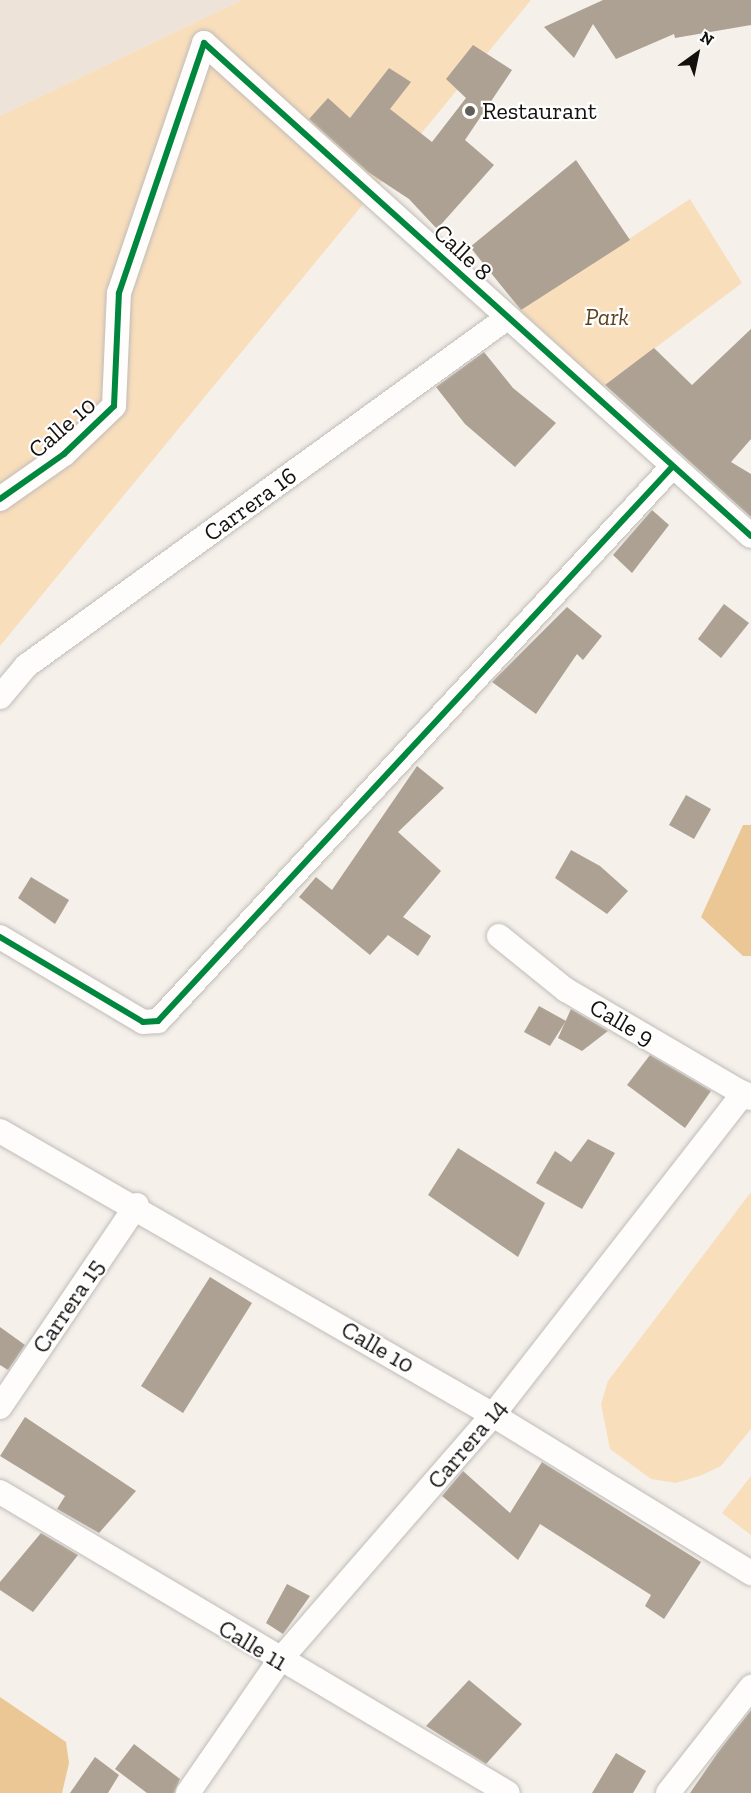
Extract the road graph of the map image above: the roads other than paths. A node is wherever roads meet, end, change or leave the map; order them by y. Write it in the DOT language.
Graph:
graph roads {
  1 [pos="204,43"];
  2 [pos="507,318"];
  3 [pos="672,467"];
  4 [pos="0,499"];
  5 [pos="751,536"];
  6 [pos="0,697"];
  7 [pos="499,936"];
  8 [pos="0,937"];
  9 [pos="748,1095"];
  10 [pos="0,1131"];
  11 [pos="136,1205"];
  12 [pos="0,1407"];
  13 [pos="493,1414"];
  14 [pos="0,1492"];
  15 [pos="751,1573"];
  16 [pos="279,1661"];
  17 [pos="751,1687"];
  18 [pos="188,1793"];
  19 [pos="508,1793"];
  20 [pos="668,1793"];
  1 -- 2 [label="street, Calle 8"];
  1 -- 4 [label="street, Calle 10"];
  2 -- 3 [label="street, Calle 8"];
  2 -- 6 [label="street, Carrera 16"];
  3 -- 5 [label="street, Calle 8"];
  3 -- 8 [label="street"];
  7 -- 9 [label="street, Calle 9"];
  9 -- 13 [label="street, Carrera 14"];
  10 -- 11 [label="street, Calle 10"];
  11 -- 12 [label="street, Carrera 15"];
  11 -- 13 [label="street, Calle 10"];
  13 -- 15 [label="street, Calle 10"];
  13 -- 16 [label="street, Carrera 14"];
  14 -- 16 [label="street, Calle 11"];
  16 -- 18 [label="street, Carrera 14"];
  16 -- 19 [label="street, Calle 11"];
  17 -- 20 [label="street"];
}
